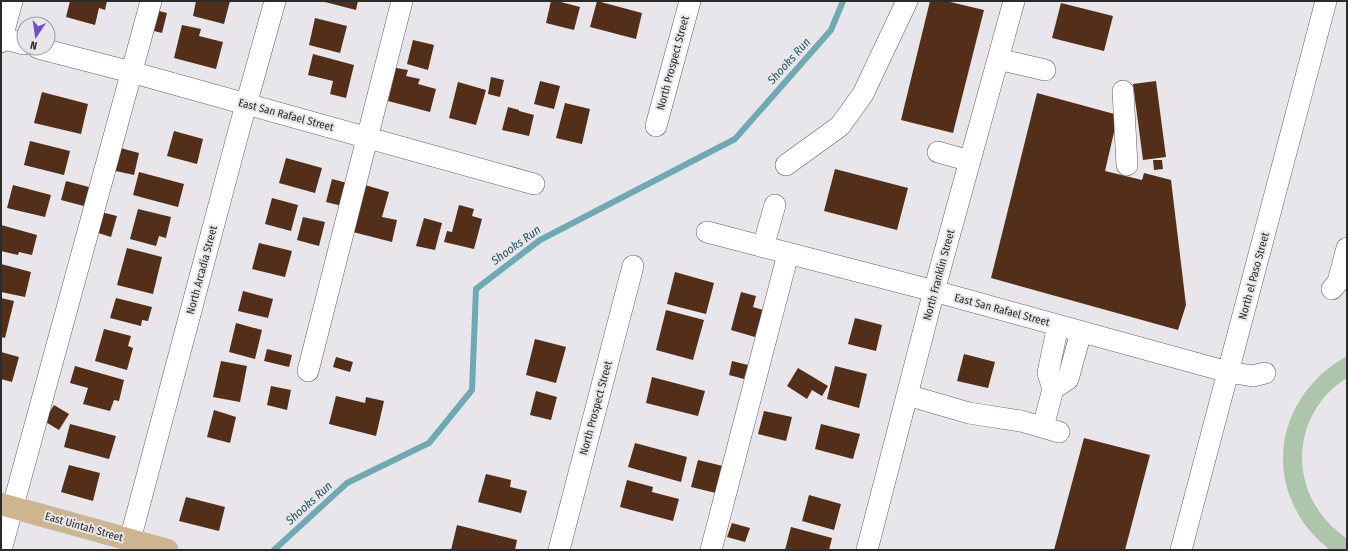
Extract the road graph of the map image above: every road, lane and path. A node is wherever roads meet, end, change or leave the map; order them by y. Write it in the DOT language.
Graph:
graph roads {
  1 [pos="12,1"];
  2 [pos="151,1"];
  3 [pos="275,1"];
  4 [pos="402,1"];
  5 [pos="690,1"];
  6 [pos="907,1"];
  7 [pos="1014,1"];
  8 [pos="1326,1"];
  9 [pos="1,40"];
  10 [pos="16,43"];
  11 [pos="56,53"];
  12 [pos="998,59"];
  13 [pos="1045,70"];
  14 [pos="131,72"];
  15 [pos="1123,91"];
  16 [pos="246,104"];
  17 [pos="656,126"];
  18 [pos="368,138"];
  19 [pos="938,152"];
  20 [pos="970,160"];
  21 [pos="786,164"];
  22 [pos="1127,165"];
  23 [pos="534,184"];
  24 [pos="775,205"];
  25 [pos="707,232"];
  26 [pos="763,247"];
  27 [pos="1347,248"];
  28 [pos="788,254"];
  29 [pos="633,266"];
  30 [pos="1344,271"];
  31 [pos="1332,289"];
  32 [pos="934,291"];
  33 [pos="1058,325"];
  34 [pos="1080,332"];
  35 [pos="308,372"];
  36 [pos="1228,372"];
  37 [pos="1265,373"];
  38 [pos="1053,389"];
  39 [pos="907,395"];
  40 [pos="7,505"];
  41 [pos="130,540"];
  42 [pos="717,548"];
  43 [pos="164,549"];
  44 [pos="1,550"];
  45 [pos="559,550"];
  46 [pos="867,550"];
  47 [pos="1181,550"];
  1 -- 9 [label="street"];
  2 -- 14 [label="street"];
  3 -- 16 [label="street, North Arcadia Street"];
  4 -- 18 [label="street"];
  5 -- 17 [label="street, North Prospect Street"];
  6 -- 21 [label="street"];
  7 -- 12 [label="street, North Franklin Street"];
  8 -- 36 [label="street, North el Paso Street"];
  9 -- 10 [label="street"];
  11 -- 14 [label="street, East San Rafael Street"];
  12 -- 13 [label="street"];
  12 -- 20 [label="street, North Franklin Street"];
  14 -- 16 [label="street, East San Rafael Street"];
  14 -- 40 [label="street"];
  15 -- 22 [label="street"];
  16 -- 18 [label="street, East San Rafael Street"];
  16 -- 41 [label="street, North Arcadia Street"];
  18 -- 23 [label="street, East San Rafael Street"];
  18 -- 35 [label="street"];
  19 -- 20 [label="street"];
  20 -- 32 [label="street, North Franklin Street"];
  24 -- 26 [label="street"];
  25 -- 26 [label="street, East San Rafael Street"];
  26 -- 28 [label="street, East San Rafael Street"];
  27 -- 30 [label="street"];
  28 -- 32 [label="street, East San Rafael Street"];
  28 -- 42 [label="street"];
  29 -- 45 [label="street, North Prospect Street"];
  30 -- 31 [label="street"];
  32 -- 33 [label="street, East San Rafael Street"];
  32 -- 39 [label="street, North Franklin Street"];
  33 -- 34 [label="street, East San Rafael Street"];
  33 -- 38 [label="street"];
  34 -- 36 [label="street, East San Rafael Street"];
  34 -- 38 [label="street"];
  36 -- 37 [label="street, East San Rafael Street"];
  36 -- 47 [label="street, North el Paso Street"];
  38 -- 39 [label="street"];
  39 -- 46 [label="street, North Franklin Street"];
  40 -- 41 [label="main road, East Uintah Street"];
  40 -- 44 [label="street"];
  41 -- 43 [label="main road, East Uintah Street"];
}
